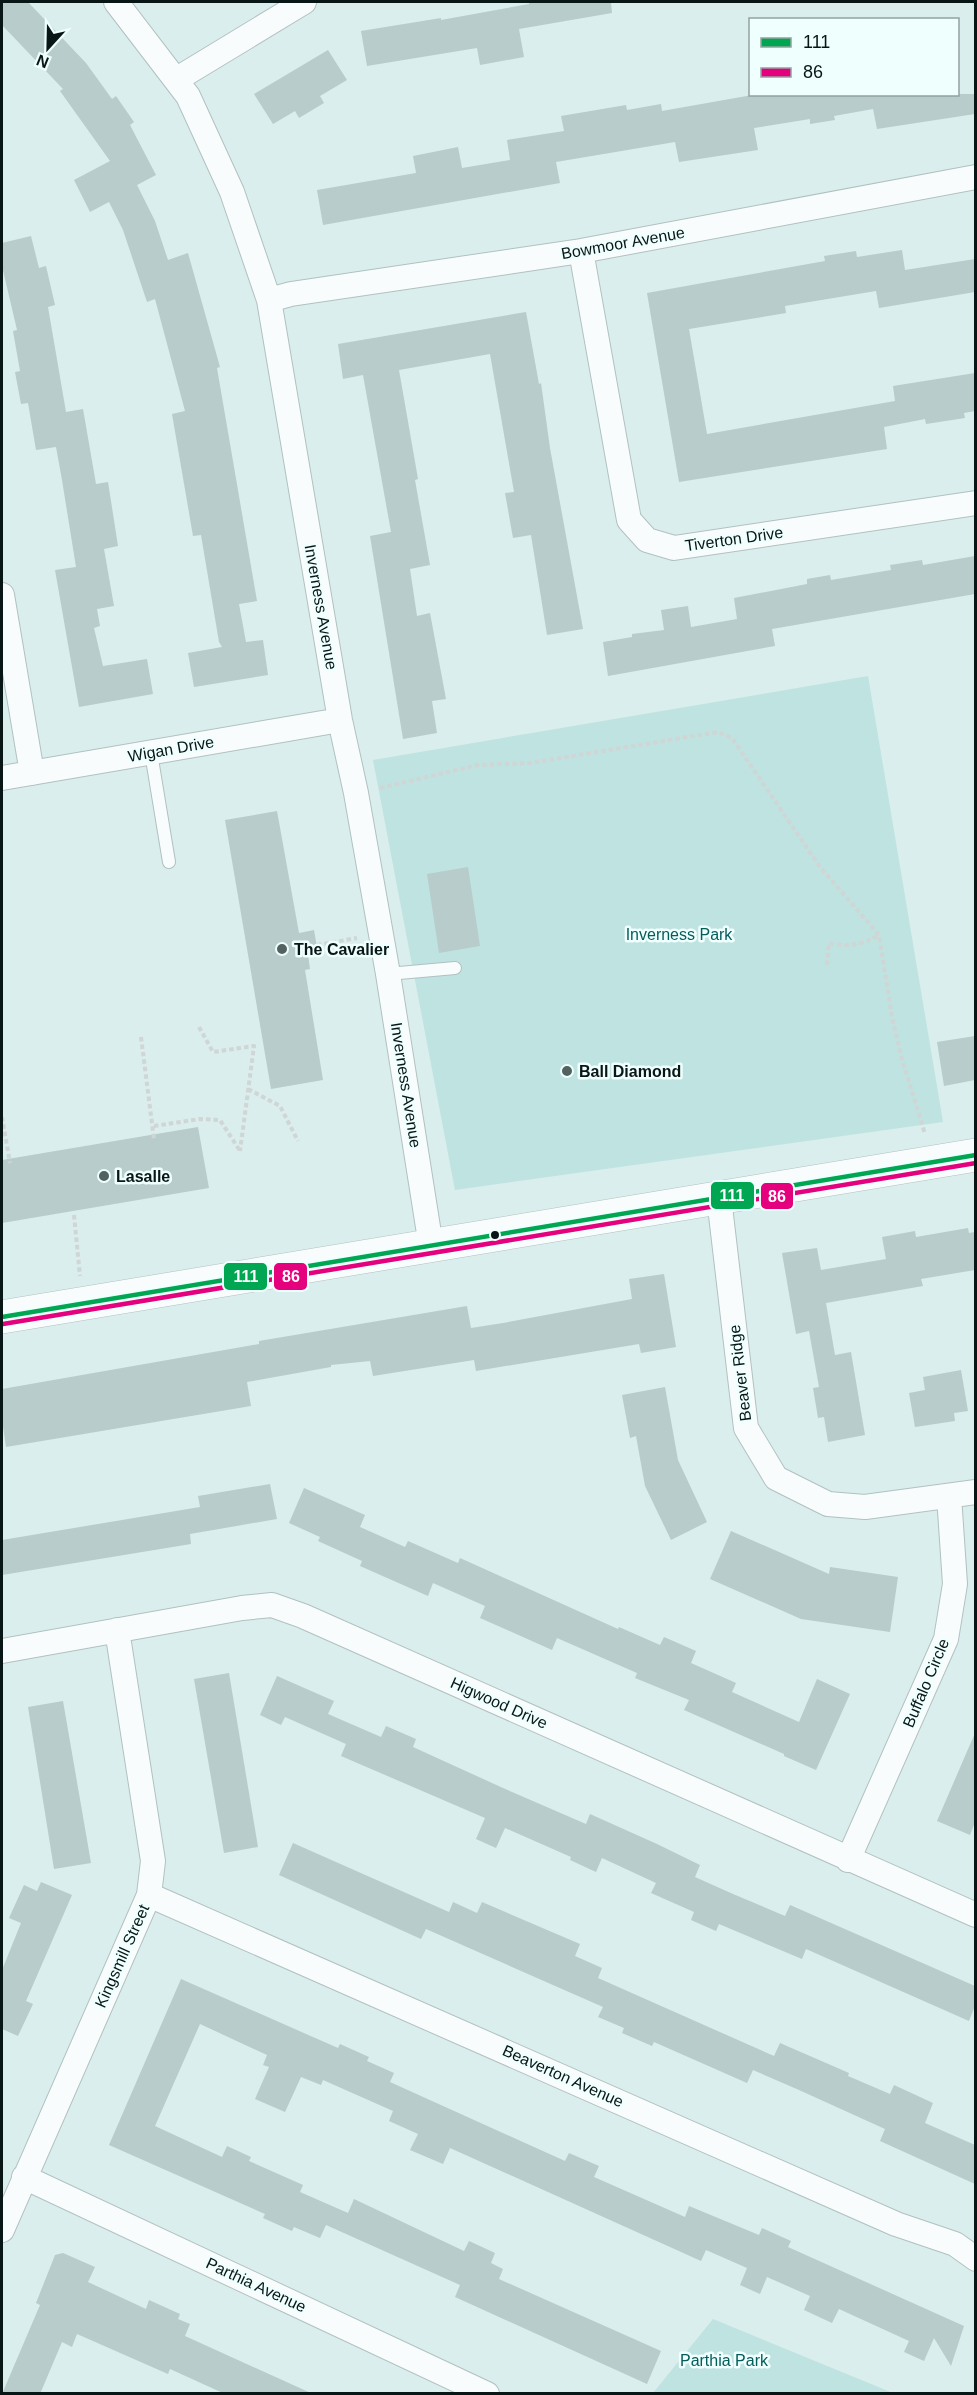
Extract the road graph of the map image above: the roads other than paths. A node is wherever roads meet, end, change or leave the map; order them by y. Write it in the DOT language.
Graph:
graph roads {
  1 [pos="116,2"];
  2 [pos="304,2"];
  3 [pos="177,79"];
  4 [pos="975,177"];
  5 [pos="581,251"];
  6 [pos="268,300"];
  7 [pos="975,503"];
  8 [pos="2,595"];
  9 [pos="340,720"];
  10 [pos="151,753"];
  11 [pos="32,773"];
  12 [pos="2,778"];
  13 [pos="170,861"];
  14 [pos="455,968"];
  15 [pos="388,975"];
  16 [pos="975,1155"];
  17 [pos="719,1198"];
  18 [pos="431,1246"];
  19 [pos="2,1317"];
  20 [pos="975,1492"];
  21 [pos="950,1496"];
  22 [pos="117,1630"];
  23 [pos="2,1651"];
  24 [pos="848,1860"];
  25 [pos="149,1895"];
  26 [pos="975,1915"];
  27 [pos="24,2177"];
  28 [pos="2,2230"];
  29 [pos="975,2259"];
  30 [pos="487,2394"];
  1 -- 3 [label="street, Inverness Avenue"];
  2 -- 3 [label="street"];
  3 -- 6 [label="street, Inverness Avenue"];
  4 -- 5 [label="street, Bowmoor Avenue"];
  5 -- 6 [label="street, Bowmoor Avenue"];
  5 -- 7 [label="street, Tiverton Drive"];
  6 -- 9 [label="street, Inverness Avenue"];
  8 -- 11 [label="street"];
  9 -- 10 [label="street, Wigan Drive"];
  9 -- 15 [label="street, Inverness Avenue"];
  10 -- 11 [label="street, Wigan Drive"];
  10 -- 13 [label="lane"];
  11 -- 12 [label="street, Wigan Drive"];
  14 -- 15 [label="lane"];
  15 -- 18 [label="street, Inverness Avenue"];
  16 -- 17 [label="main road"];
  17 -- 18 [label="main road"];
  17 -- 21 [label="street, Beaver Ridge"];
  18 -- 19 [label="main road"];
  20 -- 21 [label="street, Beaver Ridge"];
  21 -- 24 [label="street, Buffalo Circle"];
  22 -- 23 [label="street, Higwood Drive"];
  22 -- 24 [label="street, Higwood Drive"];
  22 -- 25 [label="street, Kingsmill Street"];
  24 -- 26 [label="street, Higwood Drive"];
  25 -- 27 [label="street, Kingsmill Street"];
  25 -- 29 [label="street, Beaverton Avenue"];
  27 -- 28 [label="street, Kingsmill Street"];
  27 -- 30 [label="street, Parthia Avenue"];
}
